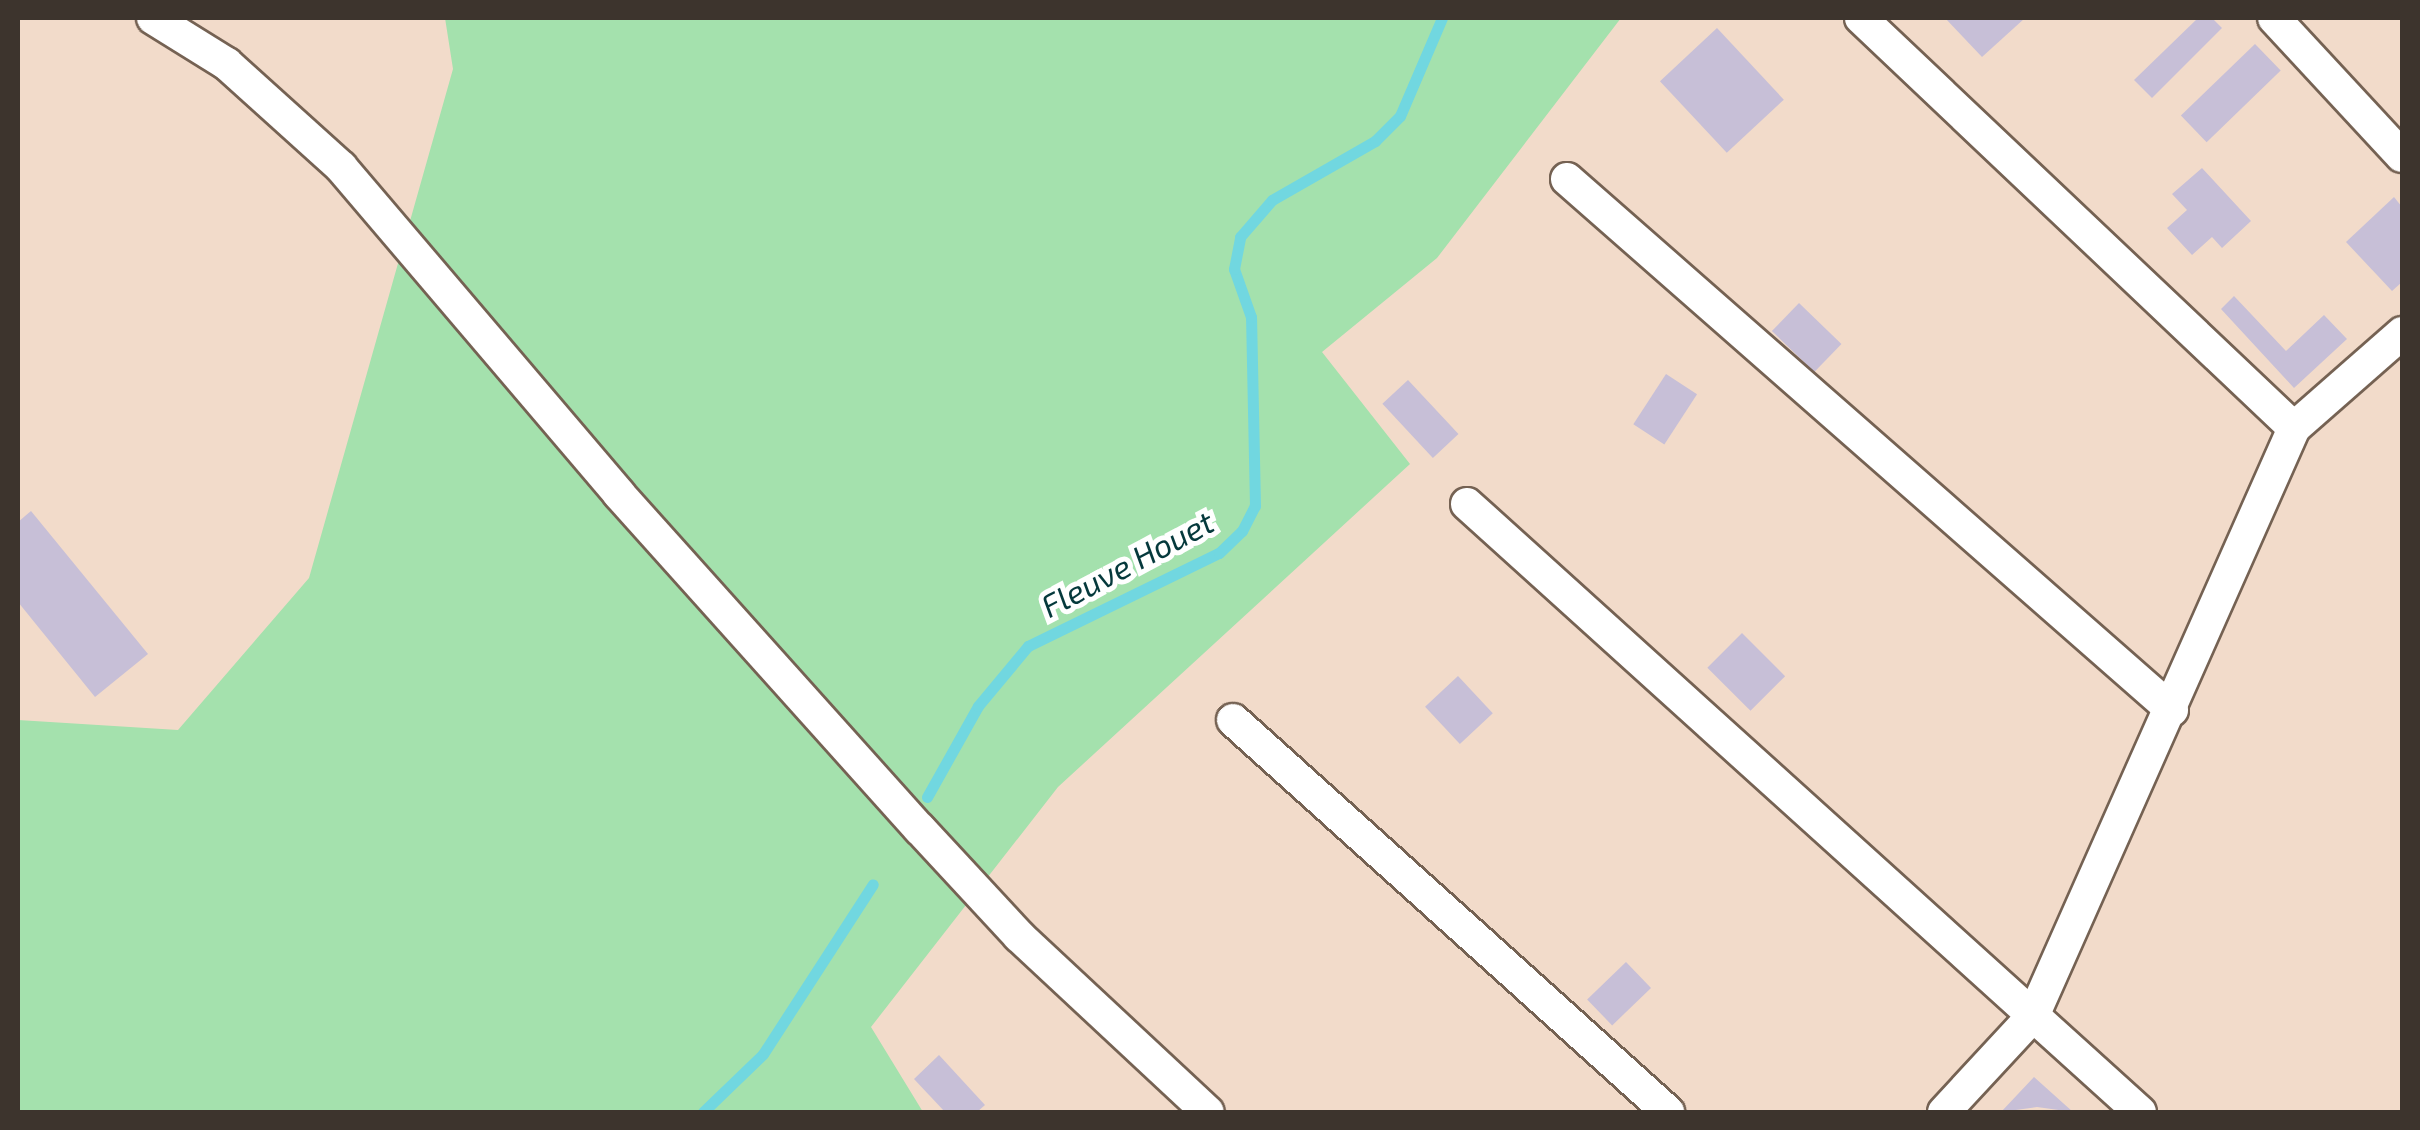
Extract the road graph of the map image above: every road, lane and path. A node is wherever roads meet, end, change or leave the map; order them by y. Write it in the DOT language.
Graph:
graph roads {
  1 [pos="153,18"];
  2 [pos="1861,18"];
  3 [pos="2274,18"];
  4 [pos="2402,156"];
  5 [pos="1567,180"];
  6 [pos="2402,333"];
  7 [pos="2294,428"];
  8 [pos="1467,504"];
  9 [pos="2172,710"];
  10 [pos="1233,720"];
  11 [pos="2033,1016"];
  12 [pos="1208,1112"];
  13 [pos="1668,1112"];
  14 [pos="1944,1112"];
  15 [pos="2140,1112"];
  1 -- 12 [label="street"];
  2 -- 7 [label="street"];
  3 -- 4 [label="street"];
  5 -- 9 [label="street"];
  6 -- 7 [label="street"];
  7 -- 9 [label="street"];
  8 -- 11 [label="street"];
  9 -- 11 [label="street"];
  10 -- 13 [label="street"];
  11 -- 14 [label="street"];
  11 -- 15 [label="street"];
}
